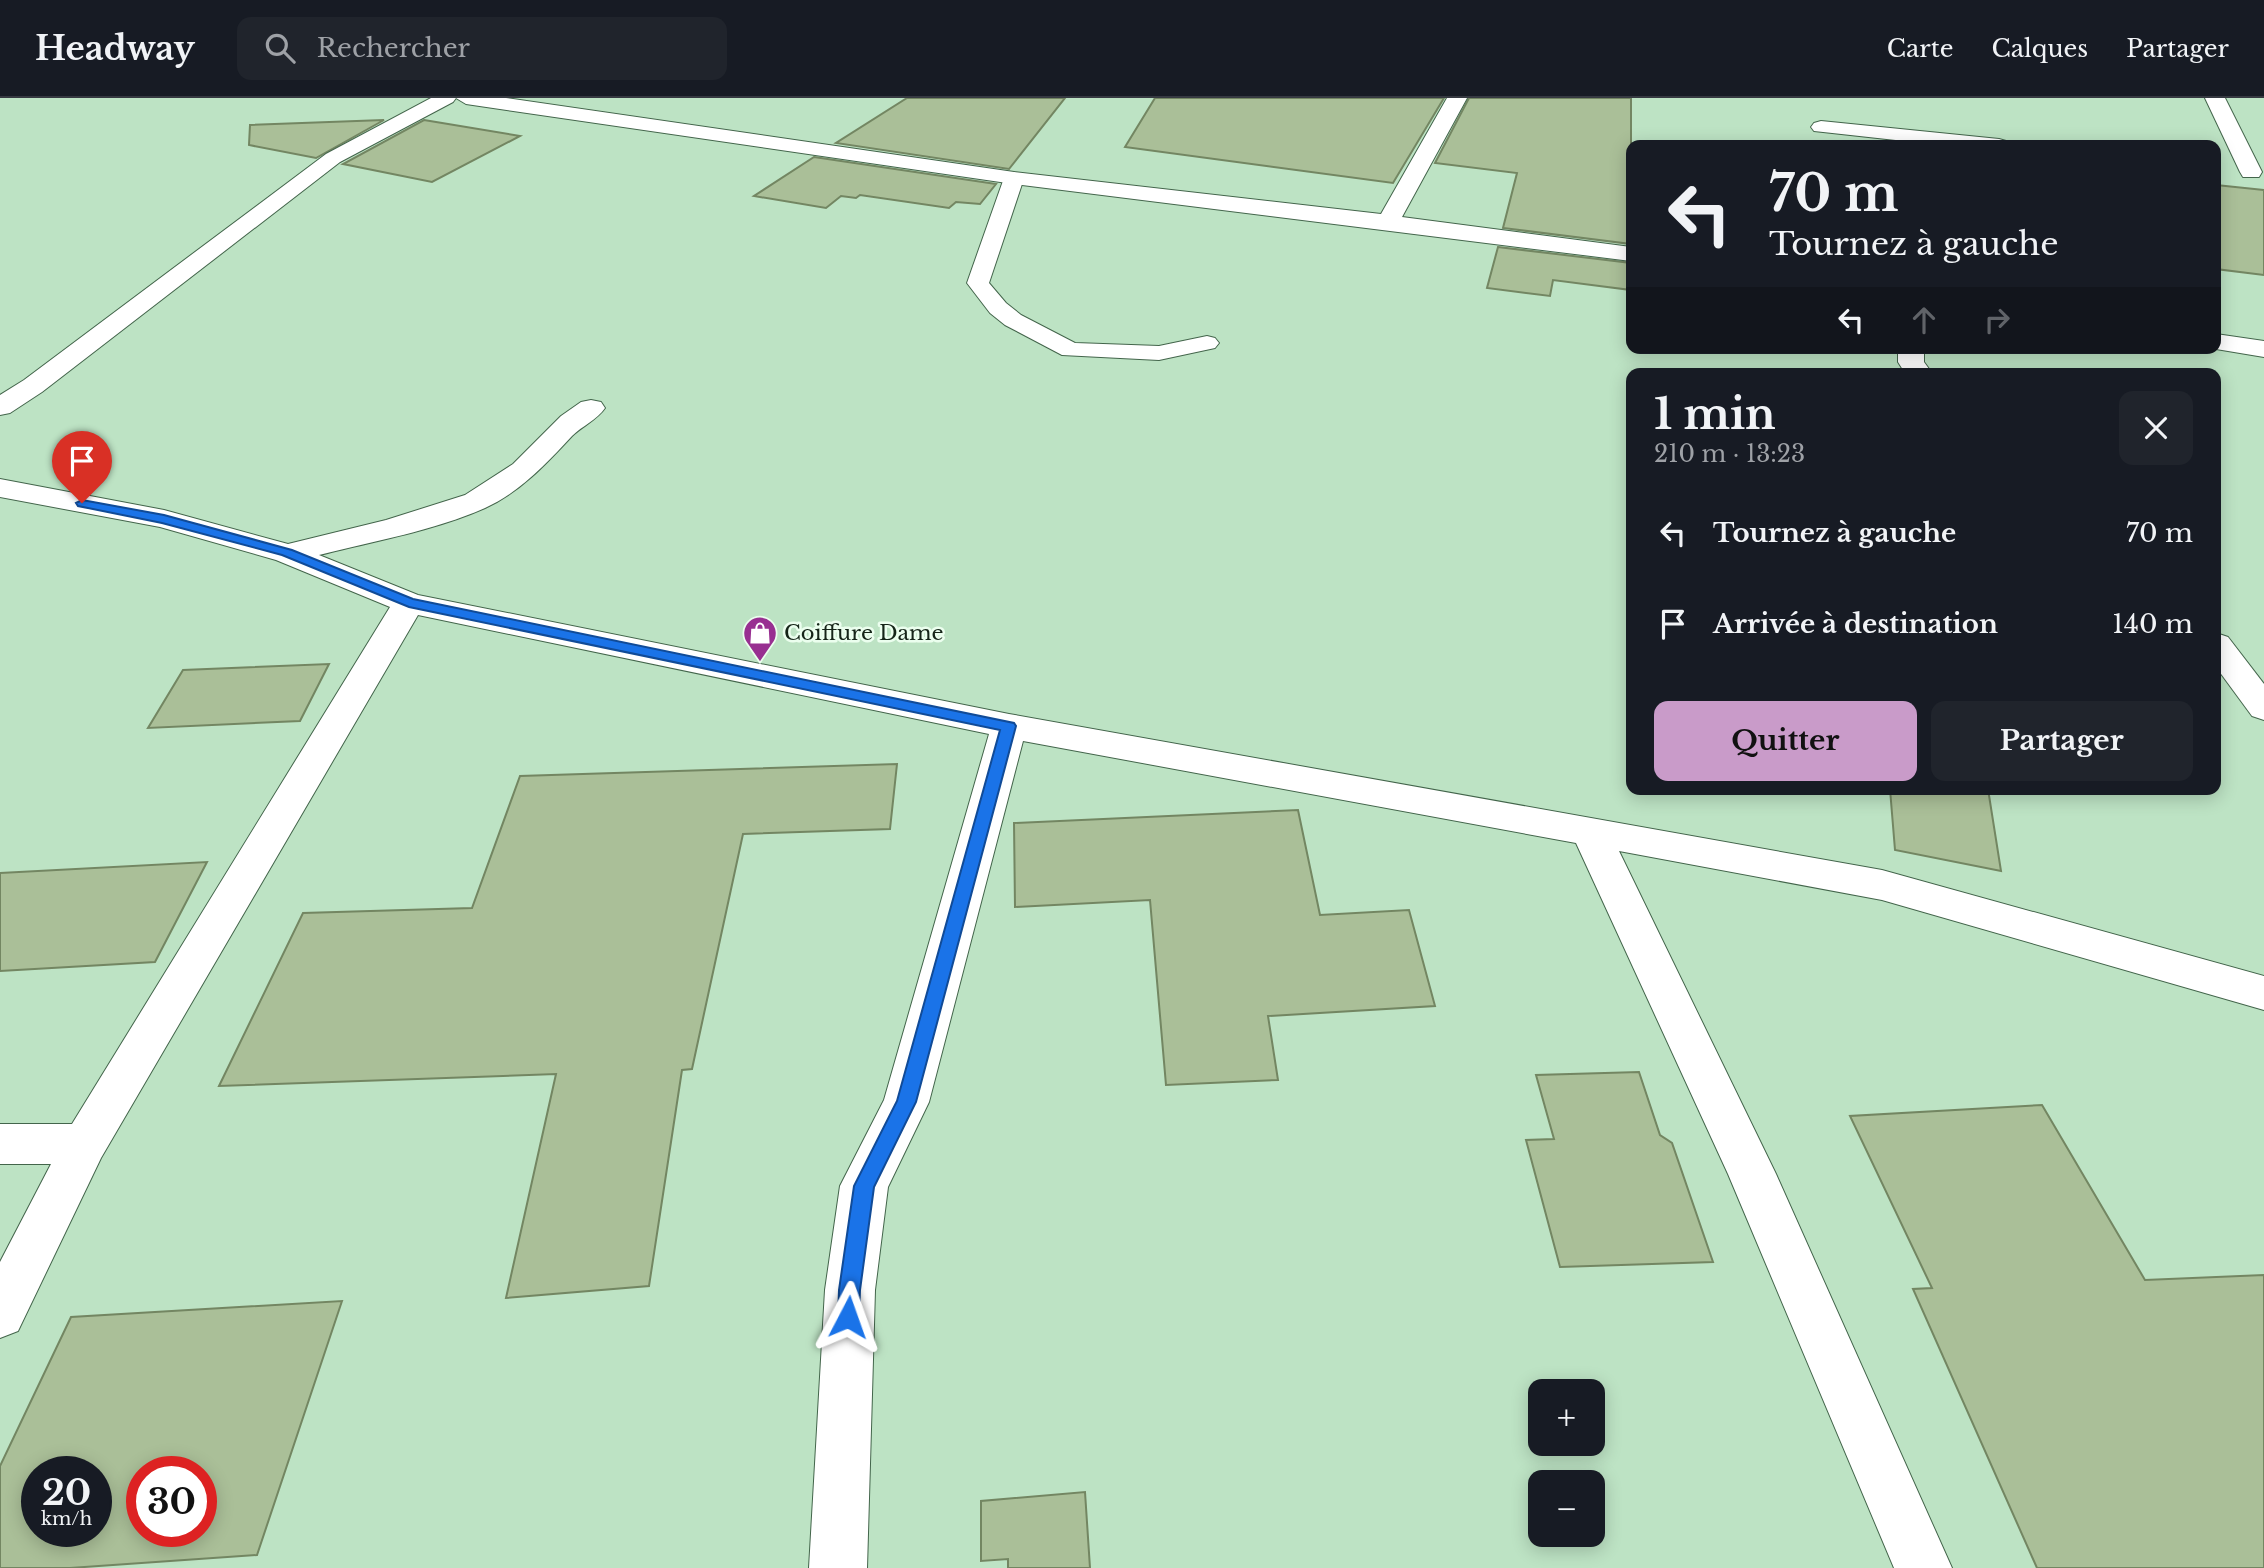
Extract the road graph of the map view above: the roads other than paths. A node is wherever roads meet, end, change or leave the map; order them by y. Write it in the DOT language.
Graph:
graph roads {
  1 [pos="446,98"];
  2 [pos="466,98"];
  3 [pos="1457,98"];
  4 [pos="2215,98"];
  5 [pos="1821,127"];
  6 [pos="1949,140"];
  7 [pos="2227,169"];
  8 [pos="2258,172"];
  9 [pos="1014,178"];
  10 [pos="1388,222"];
  11 [pos="1626,253"];
  12 [pos="1207,343"];
  13 [pos="2221,343"];
  14 [pos="2264,349"];
  15 [pos="0,407"];
  16 [pos="591,408"];
  17 [pos="0,488"];
  18 [pos="287,553"];
  19 [pos="409,603"];
  20 [pos="2221,651"];
  21 [pos="2264,708"];
  22 [pos="1009,726"];
  23 [pos="1591,834"];
  24 [pos="2264,993"];
  25 [pos="85,1143"];
  26 [pos="0,1144"];
  27 [pos="0,1314"];
  28 [pos="838,1568"];
  29 [pos="1923,1568"];
  1 -- 15 [label="street"];
  2 -- 9 [label="street"];
  3 -- 10 [label="street"];
  4 -- 8 [label="street"];
  5 -- 6 [label="street"];
  7 -- 8 [label="street"];
  9 -- 10 [label="street"];
  9 -- 12 [label="lane"];
  10 -- 11 [label="street"];
  13 -- 14 [label="street"];
  16 -- 18 [label="street"];
  17 -- 18 [label="street"];
  18 -- 19 [label="street"];
  19 -- 22 [label="street"];
  19 -- 25 [label="street"];
  20 -- 21 [label="street"];
  22 -- 23 [label="street"];
  22 -- 28 [label="street"];
  23 -- 24 [label="street"];
  23 -- 29 [label="street"];
  25 -- 26 [label="street"];
  25 -- 27 [label="street"];
}
